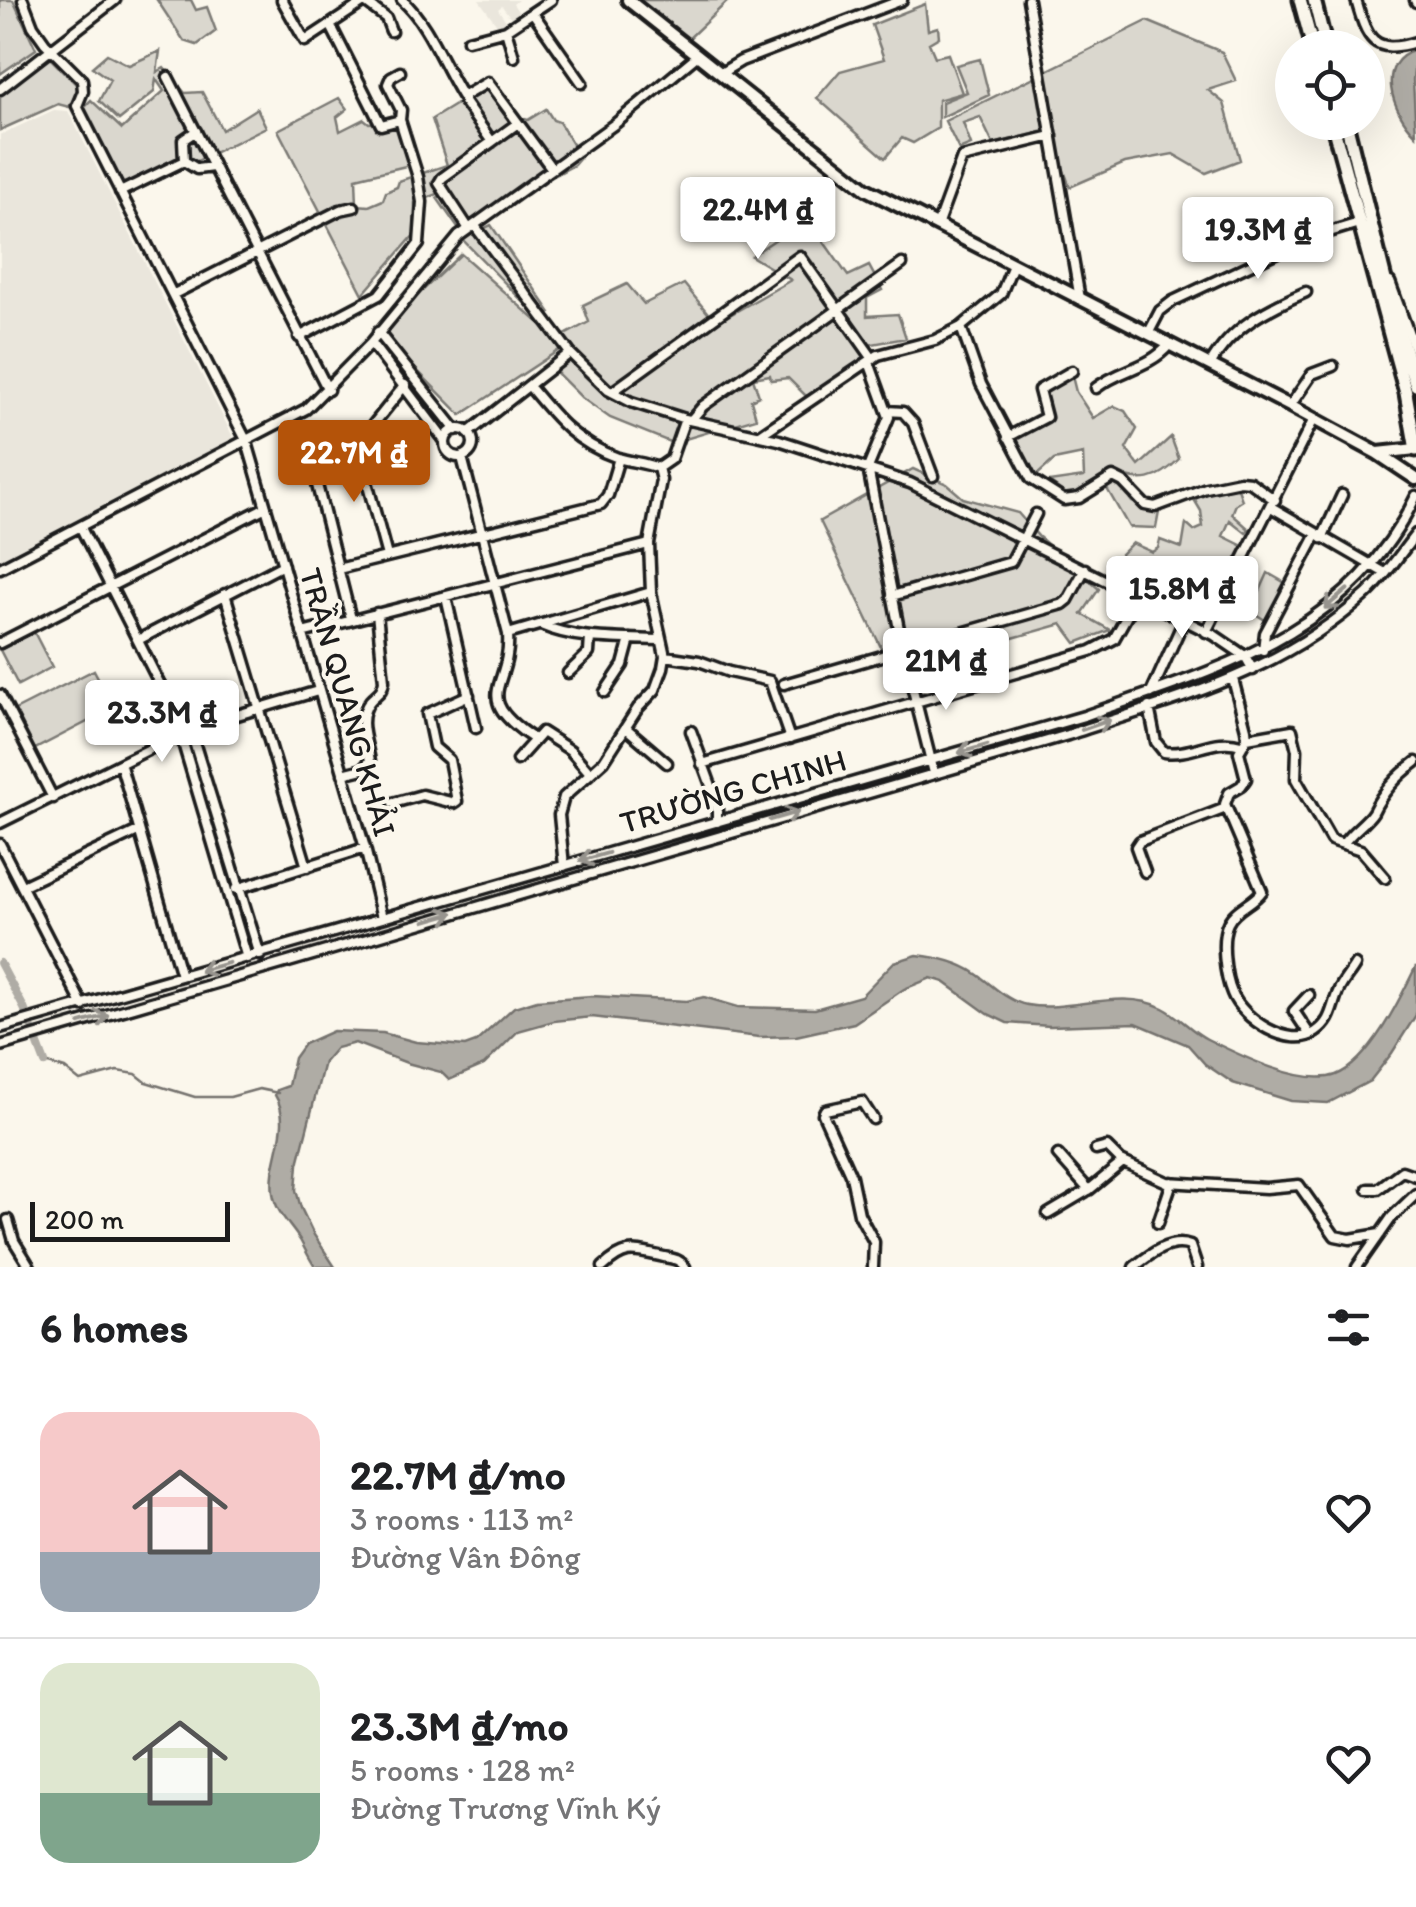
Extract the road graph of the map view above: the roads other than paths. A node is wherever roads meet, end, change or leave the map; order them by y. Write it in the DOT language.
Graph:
graph roads {
  1 [pos="23,0"];
  2 [pos="115,0"];
  3 [pos="282,0"];
  4 [pos="402,0"];
  5 [pos="551,0"];
  6 [pos="628,0"];
  7 [pos="902,0"];
  8 [pos="1028,0"];
  9 [pos="1300,0"];
  10 [pos="1314,0"];
  11 [pos="1356,0"];
  12 [pos="366,1"];
  13 [pos="534,13"];
  14 [pos="332,26"];
  15 [pos="506,30"];
  16 [pos="1308,30"];
  17 [pos="1322,30"];
  18 [pos="391,32"];
  19 [pos="468,40"];
  20 [pos="1416,42"];
  21 [pos="52,49"];
  22 [pos="698,55"];
  23 [pos="514,57"];
  24 [pos="400,72"];
  25 [pos="721,73"];
  26 [pos="168,78"];
  27 [pos="582,83"];
  28 [pos="0,89"];
  29 [pos="464,99"];
  30 [pos="400,120"];
  31 [pos="518,123"];
  32 [pos="196,131"];
  33 [pos="1052,136"];
  34 [pos="1337,140"];
  35 [pos="1351,140"];
  36 [pos="492,142"];
  37 [pos="184,161"];
  38 [pos="213,167"];
  39 [pos="552,169"];
  40 [pos="120,192"];
  41 [pos="354,206"];
  42 [pos="1359,223"];
  43 [pos="472,227"];
  44 [pos="937,227"];
  45 [pos="258,253"];
  46 [pos="902,264"];
  47 [pos="1013,266"];
  48 [pos="1384,270"];
  49 [pos="1306,292"];
  50 [pos="174,294"];
  51 [pos="1080,299"];
  52 [pos="839,307"];
  53 [pos="962,327"];
  54 [pos="378,332"];
  55 [pos="1148,334"];
  56 [pos="299,337"];
  57 [pos="371,342"];
  58 [pos="1169,344"];
  59 [pos="570,353"];
  60 [pos="1416,353"];
  61 [pos="871,360"];
  62 [pos="1210,365"];
  63 [pos="1333,366"];
  64 [pos="1072,370"];
  65 [pos="405,385"];
  66 [pos="1416,385"];
  67 [pos="530,387"];
  68 [pos="1096,388"];
  69 [pos="328,390"];
  70 [pos="612,392"];
  71 [pos="1290,406"];
  72 [pos="888,411"];
  73 [pos="688,419"];
  74 [pos="1314,419"];
  75 [pos="456,430"];
  76 [pos="468,433"];
  77 [pos="760,435"];
  78 [pos="1008,437"];
  79 [pos="446,440"];
  80 [pos="247,442"];
  81 [pos="356,445"];
  82 [pos="1416,449"];
  83 [pos="1378,453"];
  84 [pos="462,456"];
  85 [pos="619,458"];
  86 [pos="658,468"];
  87 [pos="868,468"];
  88 [pos="933,476"];
  89 [pos="1416,479"];
  90 [pos="1342,495"];
  91 [pos="1416,496"];
  92 [pos="1273,504"];
  93 [pos="266,507"];
  94 [pos="1036,514"];
  95 [pos="81,528"];
  96 [pos="480,531"];
  97 [pos="1416,534"];
  98 [pos="1319,536"];
  99 [pos="1024,539"];
  100 [pos="649,544"];
  101 [pos="388,556"];
  102 [pos="282,564"];
  103 [pos="1372,564"];
  104 [pos="0,568"];
  105 [pos="338,569"];
  106 [pos="1085,570"];
  107 [pos="1385,573"];
  108 [pos="494,585"];
  109 [pos="111,586"];
  110 [pos="651,592"];
  111 [pos="225,594"];
  112 [pos="892,596"];
  113 [pos="1138,596"];
  114 [pos="446,597"];
  115 [pos="377,613"];
  116 [pos="351,619"];
  117 [pos="1184,620"];
  118 [pos="540,625"];
  119 [pos="302,632"];
  120 [pos="1206,632"];
  121 [pos="508,634"];
  122 [pos="590,637"];
  123 [pos="630,639"];
  124 [pos="138,640"];
  125 [pos="660,640"];
  126 [pos="0,644"];
  127 [pos="903,650"];
  128 [pos="1263,650"];
  129 [pos="665,656"];
  130 [pos="1245,656"];
  131 [pos="1252,670"];
  132 [pos="568,673"];
  133 [pos="1233,680"];
  134 [pos="784,684"];
  135 [pos="318,692"];
  136 [pos="605,692"];
  137 [pos="1151,693"];
  138 [pos="0,695"];
  139 [pos="469,695"];
  140 [pos="915,702"];
  141 [pos="1149,708"];
  142 [pos="260,709"];
  143 [pos="476,728"];
  144 [pos="626,728"];
  145 [pos="185,731"];
  146 [pos="692,731"];
  147 [pos="534,739"];
  148 [pos="790,739"];
  149 [pos="1244,742"];
  150 [pos="517,760"];
  151 [pos="930,761"];
  152 [pos="667,762"];
  153 [pos="1416,762"];
  154 [pos="702,764"];
  155 [pos="121,766"];
  156 [pos="589,772"];
  157 [pos="934,773"];
  158 [pos="344,774"];
  159 [pos="53,798"];
  160 [pos="393,804"];
  161 [pos="1226,808"];
  162 [pos="719,821"];
  163 [pos="0,823"];
  164 [pos="138,830"];
  165 [pos="725,833"];
  166 [pos="1344,843"];
  167 [pos="0,844"];
  168 [pos="365,848"];
  169 [pos="564,866"];
  170 [pos="308,867"];
  171 [pos="1145,872"];
  172 [pos="1384,878"];
  173 [pos="22,886"];
  174 [pos="233,890"];
  175 [pos="385,917"];
  176 [pos="391,931"];
  177 [pos="260,955"];
  178 [pos="247,958"];
  179 [pos="1355,966"];
  180 [pos="181,976"];
  181 [pos="1309,995"];
  182 [pos="83,1006"];
  183 [pos="28,1021"];
  184 [pos="0,1028"];
  185 [pos="33,1036"];
  186 [pos="1310,1036"];
  187 [pos="0,1046"];
  188 [pos="874,1118"];
  189 [pos="1096,1150"];
  190 [pos="1058,1154"];
  191 [pos="1123,1162"];
  192 [pos="1416,1176"];
  193 [pos="1172,1182"];
  194 [pos="1090,1189"];
  195 [pos="1368,1189"];
  196 [pos="1416,1194"];
  197 [pos="1048,1214"];
  198 [pos="8,1220"];
  199 [pos="1158,1222"];
  200 [pos="1380,1234"];
  201 [pos="30,1267"];
  202 [pos="603,1267"];
  203 [pos="685,1267"];
  204 [pos="873,1267"];
  205 [pos="1134,1267"];
  206 [pos="1197,1267"];
  207 [pos="1357,1267"];
  1 -- 21 [label="street"];
  2 -- 21 [label="street"];
  3 -- 14 [label="street"];
  4 -- 29 [label="street"];
  5 -- 13 [label="street"];
  6 -- 22 [label="main road"];
  7 -- 25 [label="street"];
  8 -- 33 [label="street"];
  9 -- 16 [label="highway"];
  10 -- 17 [label="highway"];
  11 -- 20 [label="street"];
  12 -- 14 [label="street"];
  12 -- 18 [label="street"];
  13 -- 15 [label="street"];
  13 -- 27 [label="street"];
  14 -- 30 [label="street"];
  15 -- 19 [label="street"];
  15 -- 23 [label="street"];
  21 -- 28 [label="street"];
  21 -- 40 [label="street, TRẦN QUANG KHẢI"];
  22 -- 25 [label="main road"];
  22 -- 39 [label="street"];
  24 -- 30 [label="street"];
  25 -- 44 [label="main road"];
  26 -- 32 [label="street"];
  29 -- 31 [label="street"];
  29 -- 36 [label="street"];
  30 -- 56 [label="street"];
  31 -- 36 [label="street"];
  31 -- 39 [label="street"];
  32 -- 37 [label="street"];
  32 -- 38 [label="street"];
  33 -- 44 [label="street"];
  33 -- 51 [label="street"];
  34 -- 42 [label="highway"];
  35 -- 48 [label="highway"];
  36 -- 43 [label="street"];
  37 -- 38 [label="street"];
  37 -- 40 [label="street"];
  38 -- 45 [label="street"];
  39 -- 43 [label="street"];
  40 -- 50 [label="street, TRẦN QUANG KHẢI"];
  41 -- 45 [label="street"];
  42 -- 55 [label="street"];
  42 -- 82 [label="highway"];
  43 -- 54 [label="street"];
  43 -- 59 [label="street"];
  44 -- 47 [label="main road"];
  45 -- 50 [label="street"];
  45 -- 56 [label="street"];
  46 -- 52 [label="street"];
  47 -- 51 [label="main road"];
  47 -- 53 [label="street"];
  48 -- 60 [label="street"];
  48 -- 66 [label="highway"];
  49 -- 62 [label="street"];
  50 -- 80 [label="street, TRẦN QUANG KHẢI"];
  51 -- 55 [label="main road"];
  52 -- 61 [label="street"];
  52 -- 70 [label="street"];
  52 -- 73 [label="street"];
  53 -- 61 [label="street"];
  53 -- 78 [label="street"];
  54 -- 57 [label="street"];
  54 -- 75 [label="street"];
  55 -- 58 [label="main road"];
  56 -- 69 [label="street"];
  57 -- 65 [label="street"];
  57 -- 69 [label="street"];
  58 -- 62 [label="main road"];
  58 -- 68 [label="street"];
  59 -- 67 [label="street"];
  59 -- 70 [label="street"];
  61 -- 72 [label="street"];
  61 -- 77 [label="street"];
  62 -- 71 [label="main road"];
  63 -- 71 [label="street"];
  64 -- 78 [label="street"];
  65 -- 79 [label="street"];
  65 -- 81 [label="street"];
  67 -- 76 [label="street"];
  67 -- 85 [label="street"];
  69 -- 80 [label="street"];
  70 -- 73 [label="street"];
  71 -- 74 [label="main road"];
  72 -- 87 [label="street"];
  72 -- 88 [label="street"];
  73 -- 77 [label="street"];
  73 -- 86 [label="street"];
  74 -- 83 [label="main road"];
  74 -- 92 [label="street"];
  75 -- 76 [label="street"];
  75 -- 79 [label="street"];
  76 -- 84 [label="street"];
  77 -- 87 [label="street"];
  78 -- 92 [label="street"];
  79 -- 84 [label="street"];
  80 -- 93 [label="street, TRẦN QUANG KHẢI"];
  80 -- 95 [label="street"];
  81 -- 101 [label="street"];
  81 -- 105 [label="street"];
  82 -- 83 [label="main road"];
  83 -- 89 [label="main road"];
  84 -- 96 [label="street"];
  85 -- 86 [label="street"];
  85 -- 96 [label="street"];
  86 -- 100 [label="street"];
  87 -- 99 [label="street"];
  87 -- 112 [label="street"];
  90 -- 98 [label="street"];
  91 -- 103 [label="street, TRƯỜNG CHINH"];
  92 -- 98 [label="street"];
  92 -- 120 [label="street"];
  93 -- 102 [label="street, TRẦN QUANG KHẢI"];
  93 -- 109 [label="street"];
  94 -- 99 [label="street"];
  95 -- 104 [label="street"];
  95 -- 109 [label="street"];
  96 -- 101 [label="street"];
  96 -- 108 [label="street"];
  97 -- 107 [label="street, TRƯỜNG CHINH"];
  98 -- 103 [label="street"];
  98 -- 128 [label="street"];
  99 -- 106 [label="street"];
  99 -- 112 [label="street"];
  100 -- 108 [label="street"];
  100 -- 110 [label="street"];
  101 -- 105 [label="street"];
  102 -- 111 [label="street"];
  102 -- 119 [label="street, TRẦN QUANG KHẢI"];
  103 -- 107 [label="street"];
  103 -- 128 [label="street, TRƯỜNG CHINH, one-way"];
  105 -- 116 [label="street"];
  106 -- 113 [label="street"];
  106 -- 127 [label="street"];
  107 -- 131 [label="street, TRƯỜNG CHINH"];
  108 -- 114 [label="street"];
  108 -- 121 [label="street"];
  109 -- 124 [label="street"];
  109 -- 126 [label="street"];
  110 -- 118 [label="street"];
  110 -- 125 [label="street"];
  111 -- 124 [label="street"];
  111 -- 142 [label="street"];
  112 -- 127 [label="street"];
  113 -- 117 [label="street"];
  113 -- 140 [label="street"];
  114 -- 115 [label="street"];
  114 -- 139 [label="street"];
  115 -- 116 [label="street"];
  115 -- 158 [label="street"];
  116 -- 119 [label="street"];
  117 -- 120 [label="street"];
  117 -- 137 [label="street"];
  118 -- 121 [label="street"];
  118 -- 122 [label="street"];
  119 -- 135 [label="street, TRẦN QUANG KHẢI"];
  120 -- 130 [label="street"];
  121 -- 147 [label="street"];
  122 -- 123 [label="street"];
  122 -- 132 [label="street"];
  123 -- 125 [label="street"];
  123 -- 136 [label="street"];
  124 -- 145 [label="street"];
  125 -- 129 [label="street"];
  127 -- 134 [label="street"];
  127 -- 140 [label="street"];
  128 -- 130 [label="street, TRƯỜNG CHINH"];
  129 -- 144 [label="street"];
  129 -- 148 [label="street"];
  130 -- 131 [label="street"];
  130 -- 137 [label="street, TRƯỜNG CHINH"];
  131 -- 133 [label="street, TRƯỜNG CHINH"];
  133 -- 141 [label="street, TRƯỜNG CHINH"];
  133 -- 149 [label="street"];
  135 -- 142 [label="street"];
  135 -- 158 [label="street, TRẦN QUANG KHẢI"];
  137 -- 151 [label="street, TRƯỜNG CHINH, one-way"];
  138 -- 159 [label="street"];
  139 -- 143 [label="street"];
  139 -- 160 [label="street"];
  140 -- 148 [label="street"];
  140 -- 151 [label="street"];
  141 -- 149 [label="street"];
  157 -- 141 [label="street, TRƯỜNG CHINH, one-way"];
  142 -- 145 [label="street"];
  142 -- 170 [label="street"];
  144 -- 152 [label="street"];
  144 -- 156 [label="street"];
  145 -- 155 [label="street"];
  145 -- 174 [label="street"];
  146 -- 154 [label="street"];
  147 -- 150 [label="street"];
  147 -- 156 [label="street"];
  148 -- 154 [label="street"];
  149 -- 161 [label="street"];
  149 -- 166 [label="street"];
  151 -- 157 [label="street"];
  151 -- 162 [label="street, TRƯỜNG CHINH"];
  153 -- 166 [label="street"];
  154 -- 162 [label="street"];
  155 -- 159 [label="street"];
  155 -- 164 [label="street"];
  156 -- 169 [label="street"];
  165 -- 157 [label="street, TRƯỜNG CHINH, one-way"];
  158 -- 168 [label="street, TRẦN QUANG KHẢI"];
  159 -- 163 [label="street"];
  161 -- 171 [label="street"];
  161 -- 186 [label="street"];
  162 -- 165 [label="street"];
  162 -- 169 [label="street, TRƯỜNG CHINH, one-way"];
  164 -- 173 [label="street"];
  164 -- 180 [label="street"];
  176 -- 165 [label="street, TRƯỜNG CHINH, one-way"];
  166 -- 172 [label="street"];
  167 -- 173 [label="street"];
  168 -- 170 [label="street"];
  168 -- 175 [label="street, TRẦN QUANG KHẢI"];
  169 -- 175 [label="street, TRƯỜNG CHINH"];
  170 -- 174 [label="street"];
  173 -- 182 [label="street"];
  174 -- 177 [label="street"];
  174 -- 178 [label="street"];
  175 -- 176 [label="street, TRẦN QUANG KHẢI"];
  175 -- 177 [label="street, TRƯỜNG CHINH"];
  185 -- 176 [label="street, TRƯỜNG CHINH, one-way"];
  177 -- 178 [label="street, TRƯỜNG CHINH"];
  178 -- 180 [label="street, TRƯỜNG CHINH, one-way"];
  179 -- 186 [label="street"];
  180 -- 182 [label="street, TRƯỜNG CHINH"];
  181 -- 186 [label="street"];
  182 -- 183 [label="street, TRƯỜNG CHINH"];
  183 -- 184 [label="street, TRƯỜNG CHINH"];
  183 -- 185 [label="street"];
  185 -- 187 [label="street, TRƯỜNG CHINH"];
  188 -- 204 [label="street"];
  189 -- 191 [label="street"];
  190 -- 194 [label="street"];
  191 -- 193 [label="street"];
  191 -- 194 [label="street"];
  192 -- 195 [label="street"];
  193 -- 199 [label="street"];
  193 -- 200 [label="street"];
  194 -- 197 [label="street"];
  196 -- 200 [label="street"];
  198 -- 201 [label="street"];
  200 -- 207 [label="street"];
  202 -- 203 [label="street"];
  205 -- 206 [label="street"];
}
